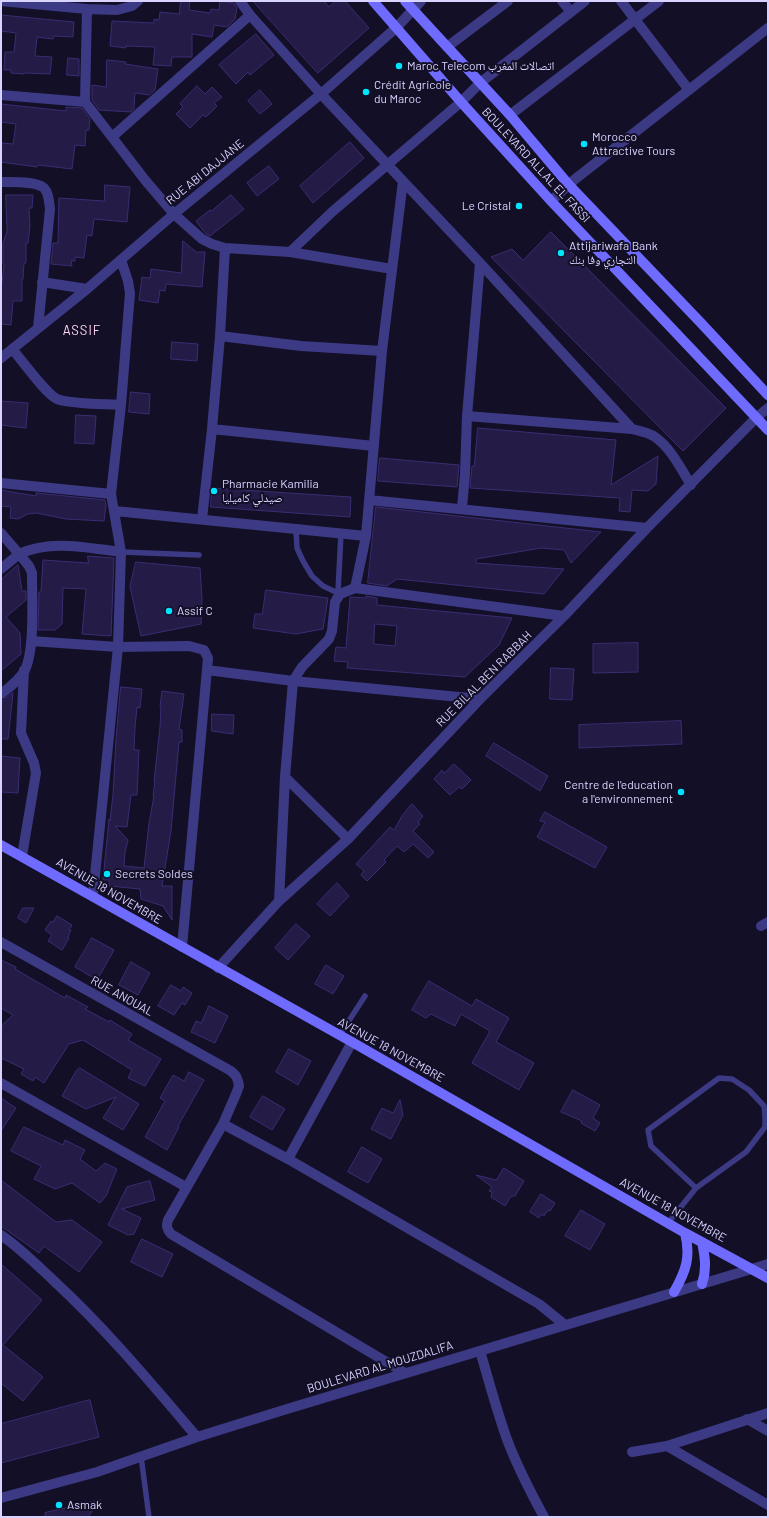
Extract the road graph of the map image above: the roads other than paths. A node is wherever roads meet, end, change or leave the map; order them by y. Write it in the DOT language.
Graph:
graph roads {
  1 [pos="1,1"];
  2 [pos="138,1"];
  3 [pos="240,1"];
  4 [pos="373,1"];
  5 [pos="405,1"];
  6 [pos="421,1"];
  7 [pos="508,1"];
  8 [pos="562,1"];
  9 [pos="584,1"];
  10 [pos="621,1"];
  11 [pos="659,1"];
  12 [pos="52,3"];
  13 [pos="88,9"];
  14 [pos="413,10"];
  15 [pos="570,11"];
  16 [pos="250,15"];
  17 [pos="635,19"];
  18 [pos="396,27"];
  19 [pos="768,28"];
  20 [pos="447,47"];
  21 [pos="480,83"];
  22 [pos="690,90"];
  23 [pos="321,94"];
  24 [pos="1,95"];
  25 [pos="85,102"];
  26 [pos="461,102"];
  27 [pos="510,115"];
  28 [pos="112,137"];
  29 [pos="388,164"];
  30 [pos="404,181"];
  31 [pos="1,182"];
  32 [pos="569,185"];
  33 [pos="551,201"];
  34 [pos="174,214"];
  35 [pos="225,248"];
  36 [pos="290,252"];
  37 [pos="121,260"];
  38 [pos="480,263"];
  39 [pos="392,269"];
  40 [pos="42,282"];
  41 [pos="87,289"];
  42 [pos="38,328"];
  43 [pos="220,336"];
  44 [pos="12,349"];
  45 [pos="382,350"];
  46 [pos="1,358"];
  47 [pos="768,395"];
  48 [pos="121,405"];
  49 [pos="768,408"];
  50 [pos="467,416"];
  51 [pos="757,417"];
  52 [pos="212,429"];
  53 [pos="632,429"];
  54 [pos="768,430"];
  55 [pos="374,446"];
  56 [pos="1,483"];
  57 [pos="691,485"];
  58 [pos="111,494"];
  59 [pos="369,500"];
  60 [pos="462,508"];
  61 [pos="114,511"];
  62 [pos="202,519"];
  63 [pos="647,528"];
  64 [pos="296,529"];
  65 [pos="1,532"];
  66 [pos="341,533"];
  67 [pos="366,536"];
  68 [pos="121,552"];
  69 [pos="19,554"];
  70 [pos="199,555"];
  71 [pos="1,569"];
  72 [pos="355,588"];
  73 [pos="339,593"];
  74 [pos="564,616"];
  75 [pos="31,641"];
  76 [pos="118,647"];
  77 [pos="24,670"];
  78 [pos="207,670"];
  79 [pos="293,680"];
  80 [pos="1,694"];
  81 [pos="480,699"];
  82 [pos="285,777"];
  83 [pos="348,839"];
  84 [pos="1,845"];
  85 [pos="22,856"];
  86 [pos="93,895"];
  87 [pos="279,901"];
  88 [pos="1,942"];
  89 [pos="182,948"];
  90 [pos="218,968"];
  91 [pos="365,996"];
  92 [pos="339,1036"];
  93 [pos="352,1042"];
  94 [pos="1,1084"];
  95 [pos="223,1124"];
  96 [pos="288,1159"];
  97 [pos="186,1187"];
  98 [pos="696,1188"];
  99 [pos="668,1223"];
  100 [pos="685,1233"];
  101 [pos="1,1235"];
  102 [pos="702,1242"];
  103 [pos="768,1264"];
  104 [pos="752,1268"];
  105 [pos="768,1278"];
  106 [pos="702,1284"];
  107 [pos="674,1292"];
  108 [pos="565,1325"];
  109 [pos="480,1351"];
  110 [pos="405,1373"];
  111 [pos="768,1413"];
  112 [pos="747,1419"];
  113 [pos="768,1431"];
  114 [pos="197,1437"];
  115 [pos="667,1446"];
  116 [pos="632,1452"];
  117 [pos="141,1456"];
  118 [pos="1,1498"];
  119 [pos="768,1505"];
  120 [pos="149,1517"];
  121 [pos="544,1517"];
  1 -- 12 [label="street"];
  2 -- 13 [label="street"];
  3 -- 16 [label="street"];
  4 -- 18 [label="main road, BOULEVARD ALLAL EL FASSI"];
  5 -- 14 [label="main road, BOULEVARD ALLAL EL FASSI"];
  6 -- 14 [label="street, RUE ABI DAJJANE"];
  7 -- 20 [label="street"];
  8 -- 15 [label="street"];
  9 -- 15 [label="street"];
  10 -- 17 [label="street"];
  11 -- 17 [label="street"];
  12 -- 13 [label="street"];
  13 -- 25 [label="street"];
  14 -- 18 [label="street, RUE ABI DAJJANE"];
  14 -- 20 [label="main road, BOULEVARD ALLAL EL FASSI"];
  15 -- 21 [label="street"];
  16 -- 23 [label="street"];
  16 -- 28 [label="street"];
  17 -- 22 [label="street"];
  17 -- 27 [label="street"];
  18 -- 23 [label="street, RUE ABI DAJJANE"];
  18 -- 26 [label="main road, BOULEVARD ALLAL EL FASSI"];
  19 -- 22 [label="street"];
  20 -- 21 [label="main road, BOULEVARD ALLAL EL FASSI"];
  21 -- 26 [label="street"];
  21 -- 27 [label="main road, BOULEVARD ALLAL EL FASSI"];
  22 -- 32 [label="street"];
  23 -- 29 [label="street"];
  23 -- 34 [label="street, RUE ABI DAJJANE"];
  24 -- 25 [label="street"];
  25 -- 28 [label="street"];
  26 -- 29 [label="street"];
  26 -- 33 [label="main road, BOULEVARD ALLAL EL FASSI"];
  27 -- 32 [label="main road, BOULEVARD ALLAL EL FASSI"];
  28 -- 34 [label="street"];
  29 -- 30 [label="street"];
  29 -- 36 [label="street"];
  30 -- 38 [label="street"];
  30 -- 39 [label="street"];
  31 -- 40 [label="street"];
  32 -- 33 [label="street"];
  32 -- 47 [label="main road, BOULEVARD ALLAL EL FASSI"];
  33 -- 51 [label="main road, BOULEVARD ALLAL EL FASSI"];
  34 -- 35 [label="street"];
  34 -- 37 [label="street, RUE ABI DAJJANE"];
  35 -- 36 [label="street"];
  35 -- 43 [label="street"];
  36 -- 39 [label="street"];
  37 -- 41 [label="street, RUE ABI DAJJANE"];
  37 -- 48 [label="street"];
  38 -- 50 [label="street"];
  38 -- 53 [label="street"];
  39 -- 45 [label="street"];
  40 -- 41 [label="street"];
  40 -- 42 [label="street"];
  41 -- 42 [label="street, RUE ABI DAJJANE"];
  42 -- 44 [label="street, RUE ABI DAJJANE"];
  43 -- 45 [label="street"];
  43 -- 52 [label="street"];
  44 -- 46 [label="street, RUE ABI DAJJANE"];
  44 -- 48 [label="street"];
  45 -- 55 [label="street"];
  48 -- 58 [label="street"];
  49 -- 51 [label="street, RUE BILAL BEN RABBAH"];
  50 -- 53 [label="street"];
  50 -- 60 [label="street"];
  51 -- 54 [label="main road, BOULEVARD ALLAL EL FASSI"];
  51 -- 57 [label="street, RUE BILAL BEN RABBAH"];
  52 -- 55 [label="street"];
  52 -- 62 [label="street"];
  53 -- 57 [label="street"];
  55 -- 59 [label="street"];
  56 -- 58 [label="street"];
  57 -- 63 [label="street, RUE BILAL BEN RABBAH"];
  58 -- 61 [label="street"];
  59 -- 60 [label="street"];
  59 -- 67 [label="street"];
  60 -- 63 [label="street"];
  61 -- 62 [label="street"];
  61 -- 68 [label="street"];
  62 -- 64 [label="street"];
  63 -- 74 [label="street, RUE BILAL BEN RABBAH"];
  64 -- 66 [label="street"];
  64 -- 73 [label="lane"];
  65 -- 69 [label="street"];
  66 -- 67 [label="street"];
  66 -- 73 [label="lane"];
  67 -- 72 [label="street"];
  68 -- 69 [label="street"];
  68 -- 70 [label="lane"];
  68 -- 76 [label="street"];
  69 -- 71 [label="street"];
  69 -- 75 [label="street"];
  72 -- 73 [label="street"];
  72 -- 74 [label="street"];
  73 -- 79 [label="street"];
  74 -- 81 [label="street, RUE BILAL BEN RABBAH"];
  75 -- 76 [label="street"];
  75 -- 77 [label="street"];
  76 -- 78 [label="street"];
  76 -- 86 [label="street"];
  77 -- 80 [label="street"];
  77 -- 85 [label="street"];
  78 -- 79 [label="street"];
  78 -- 89 [label="street"];
  79 -- 81 [label="street"];
  79 -- 82 [label="street"];
  81 -- 83 [label="street, RUE BILAL BEN RABBAH"];
  82 -- 83 [label="street"];
  82 -- 87 [label="street"];
  83 -- 87 [label="street, RUE BILAL BEN RABBAH"];
  84 -- 85 [label="main road, AVENUE 18 NOVEMBRE"];
  85 -- 86 [label="main road, AVENUE 18 NOVEMBRE"];
  86 -- 89 [label="main road, AVENUE 18 NOVEMBRE"];
  87 -- 90 [label="street, RUE BILAL BEN RABBAH"];
  88 -- 95 [label="street, RUE ANOUAL"];
  89 -- 90 [label="main road, AVENUE 18 NOVEMBRE"];
  90 -- 92 [label="main road, AVENUE 18 NOVEMBRE"];
  91 -- 92 [label="lane"];
  92 -- 93 [label="main road, AVENUE 18 NOVEMBRE"];
  93 -- 96 [label="street"];
  93 -- 99 [label="main road, AVENUE 18 NOVEMBRE"];
  94 -- 97 [label="street"];
  95 -- 96 [label="street"];
  95 -- 97 [label="street"];
  96 -- 108 [label="street"];
  97 -- 110 [label="street"];
  98 -- 98 [label="lane"];
  98 -- 99 [label="lane"];
  99 -- 100 [label="main road, AVENUE 18 NOVEMBRE"];
  100 -- 102 [label="main road, AVENUE 18 NOVEMBRE"];
  100 -- 107 [label="main road"];
  101 -- 114 [label="street"];
  102 -- 104 [label="main road, AVENUE 18 NOVEMBRE"];
  102 -- 106 [label="main road"];
  103 -- 104 [label="street, BOULEVARD AL MOUZDALIFA"];
  104 -- 105 [label="main road, AVENUE 18 NOVEMBRE"];
  104 -- 106 [label="street, BOULEVARD AL MOUZDALIFA"];
  106 -- 107 [label="street, BOULEVARD AL MOUZDALIFA"];
  107 -- 108 [label="street, BOULEVARD AL MOUZDALIFA"];
  108 -- 109 [label="street, BOULEVARD AL MOUZDALIFA"];
  109 -- 110 [label="street, BOULEVARD AL MOUZDALIFA"];
  109 -- 121 [label="street"];
  110 -- 114 [label="street, BOULEVARD AL MOUZDALIFA"];
  111 -- 112 [label="street"];
  112 -- 113 [label="street"];
  112 -- 115 [label="street"];
  114 -- 117 [label="street, BOULEVARD AL MOUZDALIFA"];
  115 -- 116 [label="street"];
  115 -- 119 [label="street"];
  117 -- 118 [label="street, BOULEVARD AL MOUZDALIFA"];
  117 -- 120 [label="lane"];
}
